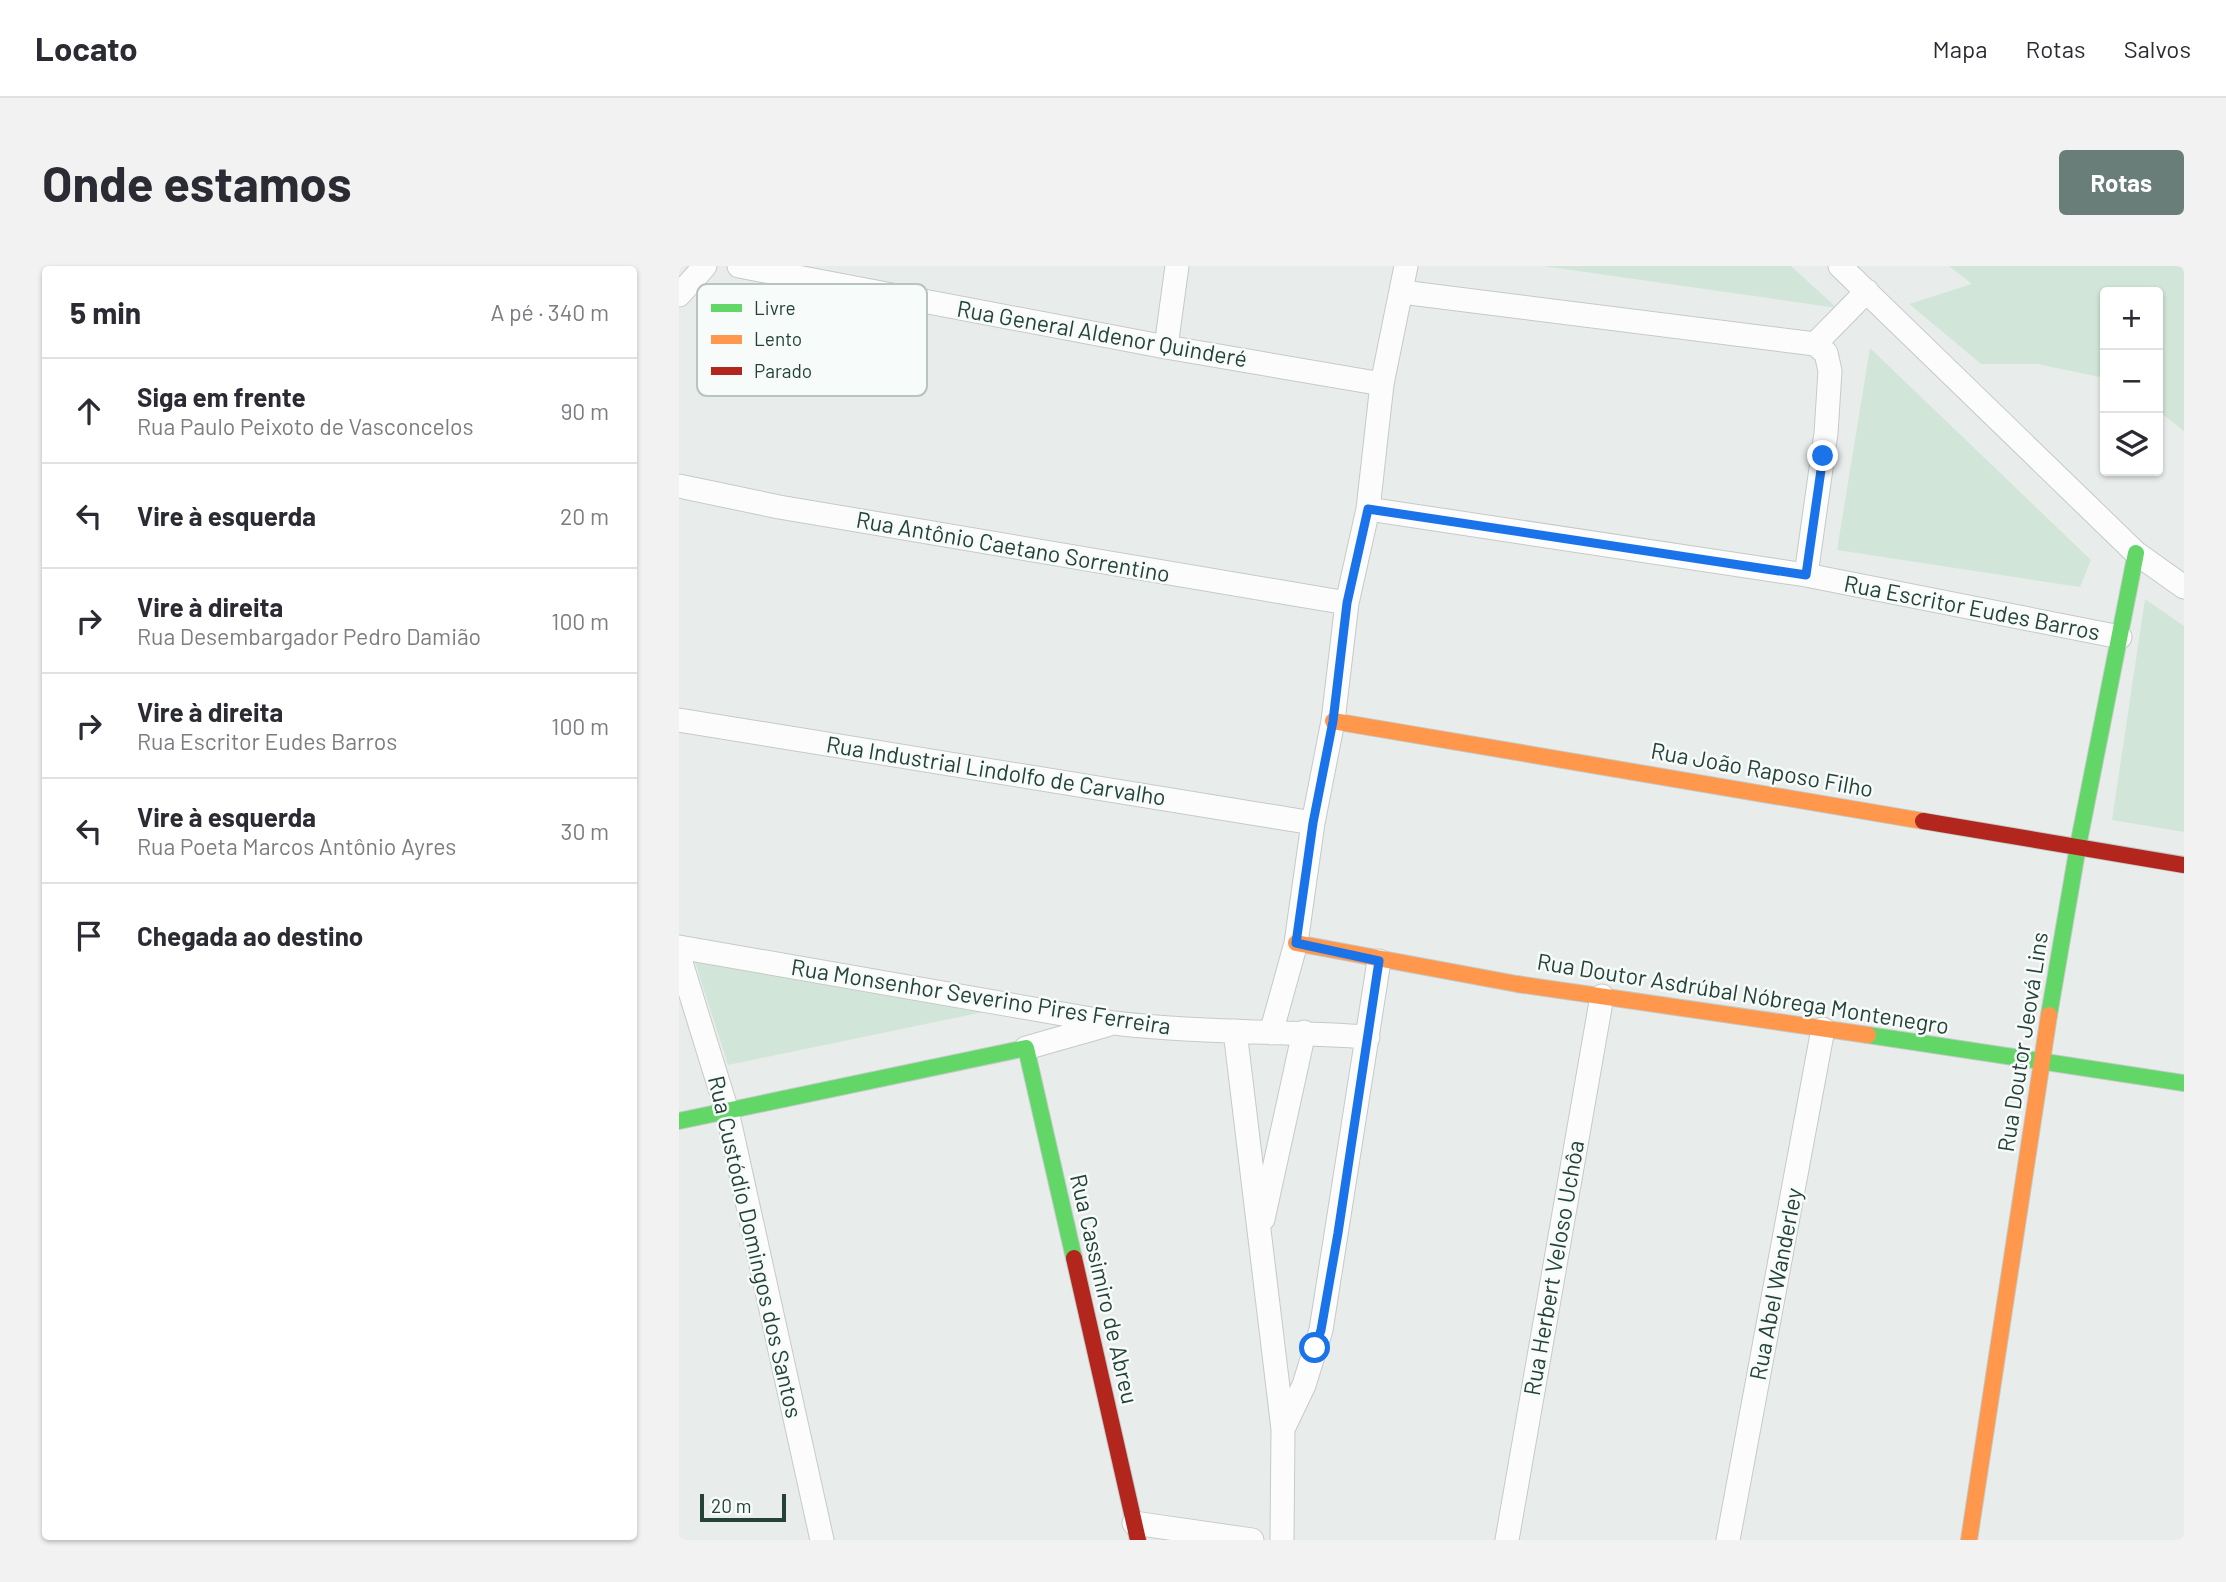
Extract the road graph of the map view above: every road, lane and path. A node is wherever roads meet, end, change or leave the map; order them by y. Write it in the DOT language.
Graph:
graph roads {
  1 [pos="705,266"];
  2 [pos="739,266"];
  3 [pos="1177,266"];
  4 [pos="1406,266"];
  5 [pos="1840,266"];
  6 [pos="834,284"];
  7 [pos="1867,290"];
  8 [pos="1402,292"];
  9 [pos="679,295"];
  10 [pos="927,302"];
  11 [pos="1815,344"];
  12 [pos="1166,347"];
  13 [pos="1382,384"];
  14 [pos="679,486"];
  15 [pos="1368,509"];
  16 [pos="2136,553"];
  17 [pos="1806,575"];
  18 [pos="2184,587"];
  19 [pos="1347,603"];
  20 [pos="2120,637"];
  21 [pos="679,720"];
  22 [pos="1333,721"];
  23 [pos="1313,823"];
  24 [pos="2077,846"];
  25 [pos="2184,864"];
  26 [pos="1296,943"];
  27 [pos="679,947"];
  28 [pos="679,956"];
  29 [pos="1379,961"];
  30 [pos="1602,996"];
  31 [pos="1114,1023"];
  32 [pos="1823,1029"];
  33 [pos="1235,1031"];
  34 [pos="1304,1032"];
  35 [pos="1272,1033"];
  36 [pos="1368,1037"];
  37 [pos="1026,1048"];
  38 [pos="2041,1063"];
  39 [pos="2184,1083"];
  40 [pos="727,1111"];
  41 [pos="679,1121"];
  42 [pos="1260,1235"];
  43 [pos="1283,1429"];
  44 [pos="1136,1531"];
  45 [pos="822,1540"];
  46 [pos="1252,1540"];
  47 [pos="1282,1540"];
  48 [pos="1507,1540"];
  49 [pos="1728,1540"];
  50 [pos="1969,1540"];
  1 -- 9 [label="street"];
  2 -- 6 [label="street, Rua General Aldenor Quinderé"];
  3 -- 12 [label="street"];
  4 -- 8 [label="street"];
  5 -- 7 [label="street"];
  7 -- 11 [label="street"];
  7 -- 16 [label="street"];
  8 -- 11 [label="street"];
  8 -- 13 [label="street"];
  10 -- 12 [label="street, Rua General Aldenor Quinderé"];
  11 -- 17 [label="street"];
  12 -- 13 [label="street, Rua General Aldenor Quinderé"];
  13 -- 15 [label="street"];
  14 -- 19 [label="street, Rua Antônio Caetano Sorrentino"];
  15 -- 17 [label="street, Rua Escritor Eudes Barros"];
  15 -- 19 [label="street"];
  16 -- 18 [label="street"];
  16 -- 20 [label="street, Rua Doutor Jeová Lins"];
  17 -- 20 [label="street, Rua Escritor Eudes Barros"];
  19 -- 22 [label="street"];
  20 -- 24 [label="street, Rua Doutor Jeová Lins"];
  21 -- 23 [label="street, Rua Industrial Lindolfo de Carvalho"];
  22 -- 23 [label="street"];
  22 -- 24 [label="street, Rua João Raposo Filho"];
  23 -- 26 [label="street"];
  24 -- 25 [label="street, Rua João Raposo Filho"];
  24 -- 38 [label="street, Rua Doutor Jeová Lins"];
  26 -- 29 [label="street, Rua Doutor Asdrúbal Nóbrega Montenegro"];
  26 -- 35 [label="street"];
  27 -- 31 [label="street, Rua Monsenhor Severino Pires Ferreira"];
  28 -- 40 [label="street, Rua Custódio Domingos dos Santos"];
  29 -- 30 [label="street, Rua Doutor Asdrúbal Nóbrega Montenegro"];
  29 -- 36 [label="street"];
  30 -- 32 [label="street, Rua Doutor Asdrúbal Nóbrega Montenegro"];
  30 -- 48 [label="street, Rua Herbert Veloso Uchôa"];
  31 -- 33 [label="street, Rua Monsenhor Severino Pires Ferreira"];
  31 -- 37 [label="street"];
  32 -- 38 [label="street, Rua Doutor Asdrúbal Nóbrega Montenegro"];
  32 -- 49 [label="street, Rua Abel Wanderley"];
  33 -- 35 [label="street, Rua Monsenhor Severino Pires Ferreira"];
  33 -- 42 [label="street"];
  34 -- 35 [label="street, Rua Monsenhor Severino Pires Ferreira"];
  34 -- 36 [label="street, Rua Monsenhor Severino Pires Ferreira"];
  34 -- 42 [label="street"];
  36 -- 43 [label="street"];
  37 -- 40 [label="street"];
  37 -- 44 [label="street, Rua Cassimiro de Abreu"];
  38 -- 39 [label="street, Rua Doutor Asdrúbal Nóbrega Montenegro"];
  38 -- 50 [label="street, Rua Doutor Jeová Lins"];
  40 -- 41 [label="street"];
  40 -- 45 [label="street, Rua Custódio Domingos dos Santos"];
  42 -- 43 [label="street"];
  43 -- 47 [label="street"];
  44 -- 46 [label="street"];
}
